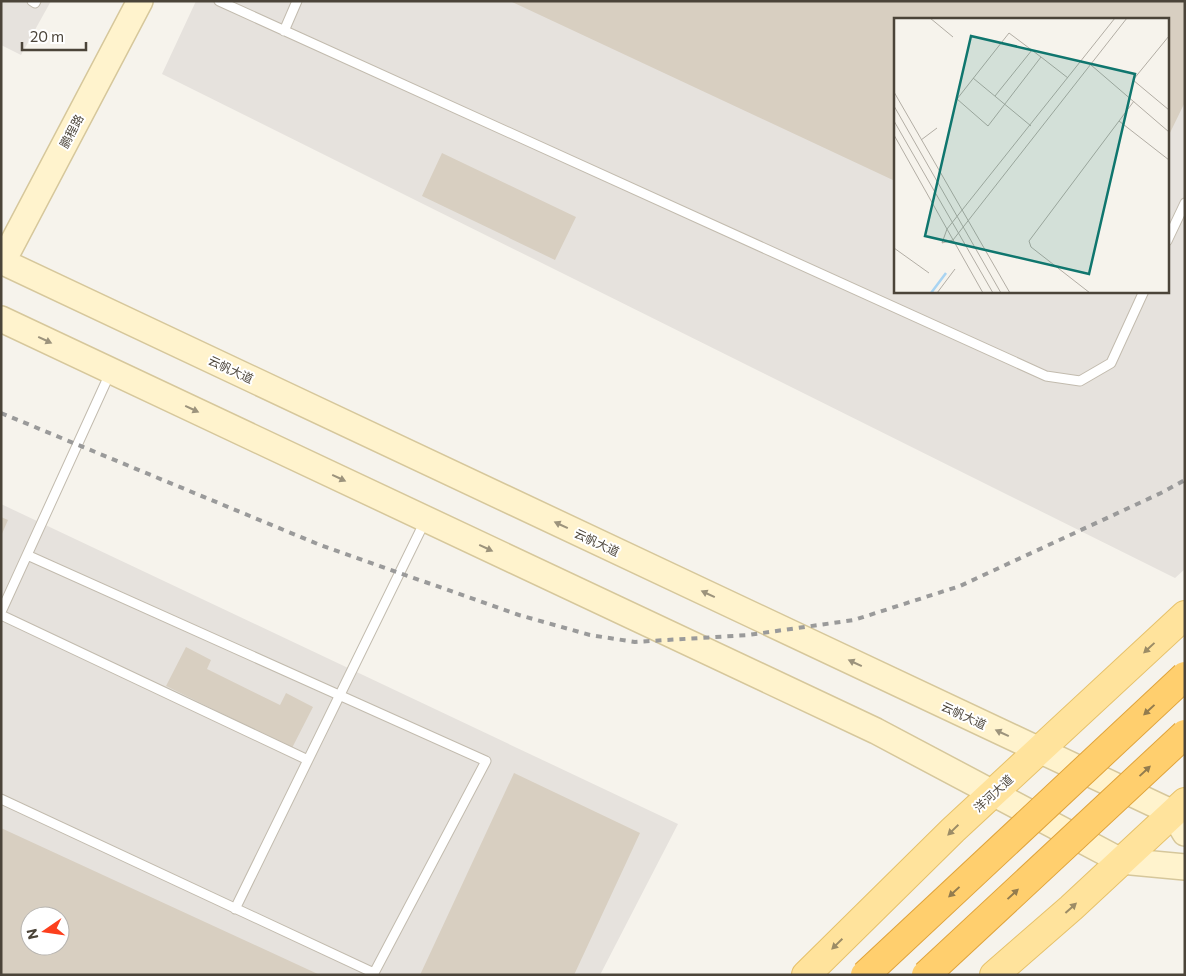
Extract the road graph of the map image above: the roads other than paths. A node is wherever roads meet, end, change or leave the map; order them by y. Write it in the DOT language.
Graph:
graph roads {
  1 [pos="32,1"];
  2 [pos="36,1"];
  3 [pos="140,1"];
  4 [pos="219,1"];
  5 [pos="297,1"];
  6 [pos="284,30"];
  7 [pos="1185,203"];
  8 [pos="1168,239"];
  9 [pos="2,261"];
  10 [pos="1144,292"];
  11 [pos="1,319"];
  12 [pos="111,371"];
  13 [pos="426,519"];
  14 [pos="27,555"];
  15 [pos="1,613"];
  16 [pos="1185,615"];
  17 [pos="1185,676"];
  18 [pos="340,695"];
  19 [pos="1185,734"];
  20 [pos="1039,750"];
  21 [pos="308,760"];
  22 [pos="993,793"];
  23 [pos="1,799"];
  24 [pos="1181,816"];
  25 [pos="1121,861"];
  26 [pos="1185,868"];
  27 [pos="235,909"];
  28 [pos="806,975"];
  29 [pos="865,975"];
  30 [pos="926,975"];
  31 [pos="994,975"];
  1 -- 2 [label="lane"];
  3 -- 9 [label="main road, 鹏程路"];
  4 -- 6 [label="lane"];
  5 -- 6 [label="lane"];
  6 -- 10 [label="lane"];
  7 -- 8 [label="lane"];
  20 -- 9 [label="main road, 云帆大道, one-way"];
  11 -- 12 [label="main road, one-way"];
  12 -- 13 [label="main road, one-way"];
  12 -- 14 [label="lane"];
  13 -- 18 [label="lane"];
  13 -- 22 [label="main road, one-way"];
  14 -- 15 [label="lane"];
  14 -- 18 [label="lane"];
  15 -- 21 [label="lane"];
  16 -- 20 [label="main road, 洋河大道, one-way"];
  17 -- 29 [label="highway, one-way, bridge"];
  18 -- 21 [label="lane"];
  18 -- 27 [label="lane"];
  30 -- 19 [label="highway, one-way, bridge"];
  20 -- 22 [label="main road, 洋河大道"];
  20 -- 24 [label="main road, 云帆大道"];
  21 -- 27 [label="lane"];
  22 -- 25 [label="main road"];
  22 -- 28 [label="main road, 洋河大道, one-way"];
  23 -- 27 [label="lane"];
  24 -- 25 [label="main road"];
  25 -- 26 [label="main road"];
  31 -- 25 [label="main road, one-way"];
}
